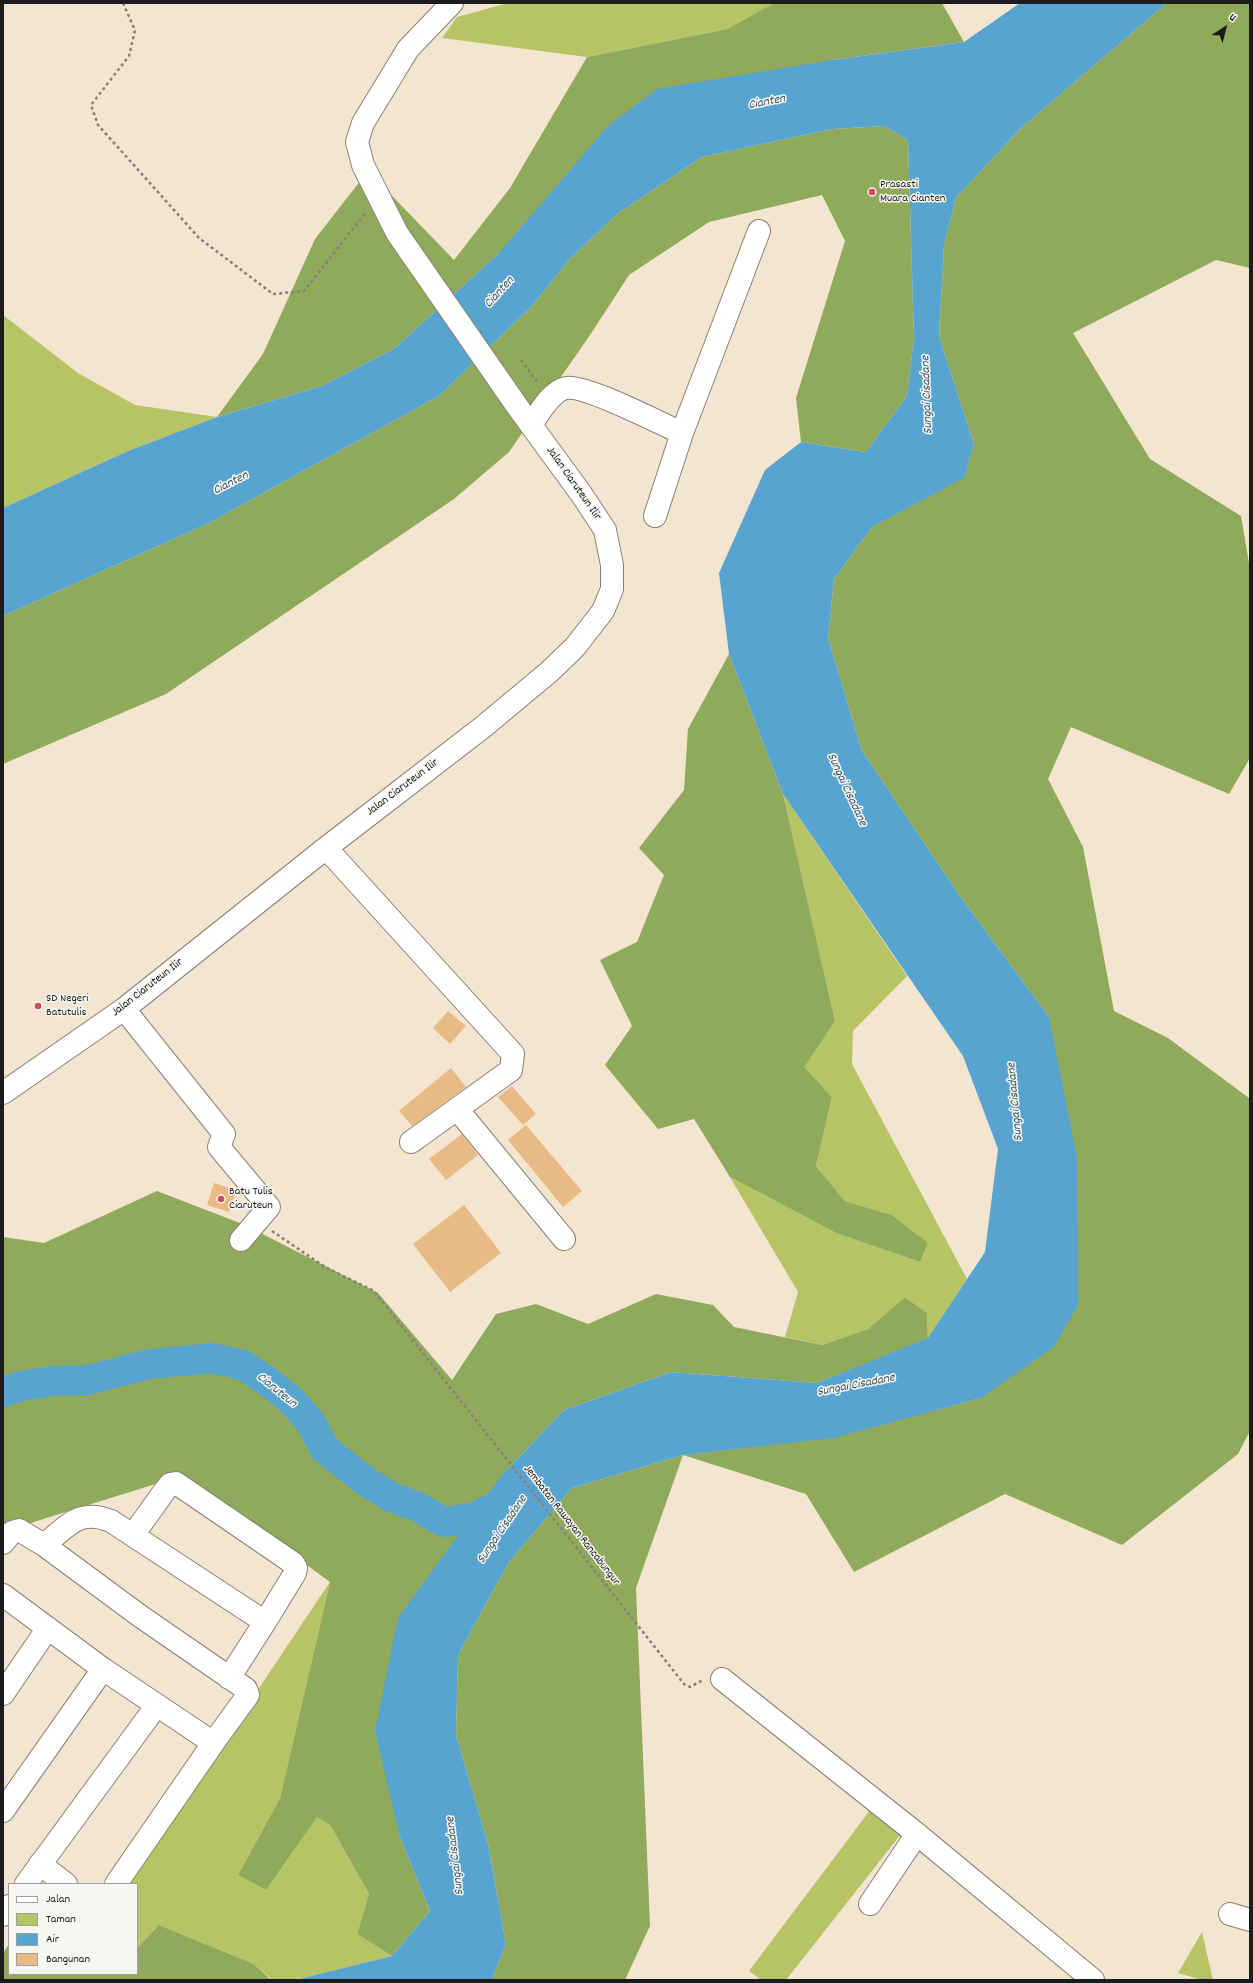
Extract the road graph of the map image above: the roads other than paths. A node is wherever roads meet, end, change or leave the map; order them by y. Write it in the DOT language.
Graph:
graph roads {
  1 [pos="452,3"];
  2 [pos="759,231"];
  3 [pos="531,424"];
  4 [pos="682,433"];
  5 [pos="655,516"];
  6 [pos="326,848"];
  7 [pos="124,1009"];
  8 [pos="3,1093"];
  9 [pos="457,1109"];
  10 [pos="411,1142"];
  11 [pos="564,1239"];
  12 [pos="241,1240"];
  13 [pos="133,1535"];
  14 [pos="3,1543"];
  15 [pos="44,1545"];
  16 [pos="3,1595"];
  17 [pos="265,1622"];
  18 [pos="48,1628"];
  19 [pos="103,1669"];
  20 [pos="229,1678"];
  21 [pos="722,1679"];
  22 [pos="3,1694"];
  23 [pos="157,1705"];
  24 [pos="216,1739"];
  25 [pos="3,1811"];
  26 [pos="916,1834"];
  27 [pos="40,1864"];
  28 [pos="27,1883"];
  29 [pos="65,1883"];
  30 [pos="117,1883"];
  31 [pos="870,1904"];
  32 [pos="1093,1980"];
  1 -- 3 [label="street, Jalan Ciaruteun Ilir"];
  2 -- 4 [label="street"];
  3 -- 4 [label="street"];
  3 -- 6 [label="street, Jalan Ciaruteun Ilir"];
  4 -- 5 [label="street"];
  6 -- 7 [label="street, Jalan Ciaruteun Ilir"];
  6 -- 9 [label="street"];
  7 -- 8 [label="street, Jalan Ciaruteun Ilir"];
  7 -- 12 [label="street"];
  9 -- 10 [label="street"];
  9 -- 11 [label="street"];
  13 -- 15 [label="street"];
  13 -- 17 [label="street"];
  13 -- 17 [label="street"];
  14 -- 15 [label="street"];
  15 -- 20 [label="street"];
  16 -- 18 [label="street"];
  17 -- 20 [label="street"];
  18 -- 19 [label="street"];
  18 -- 22 [label="street"];
  19 -- 23 [label="street"];
  19 -- 25 [label="street"];
  20 -- 24 [label="street"];
  21 -- 26 [label="street"];
  23 -- 24 [label="street"];
  23 -- 27 [label="street"];
  24 -- 30 [label="street"];
  26 -- 31 [label="street"];
  26 -- 32 [label="street"];
  27 -- 28 [label="street"];
  27 -- 29 [label="street"];
}
